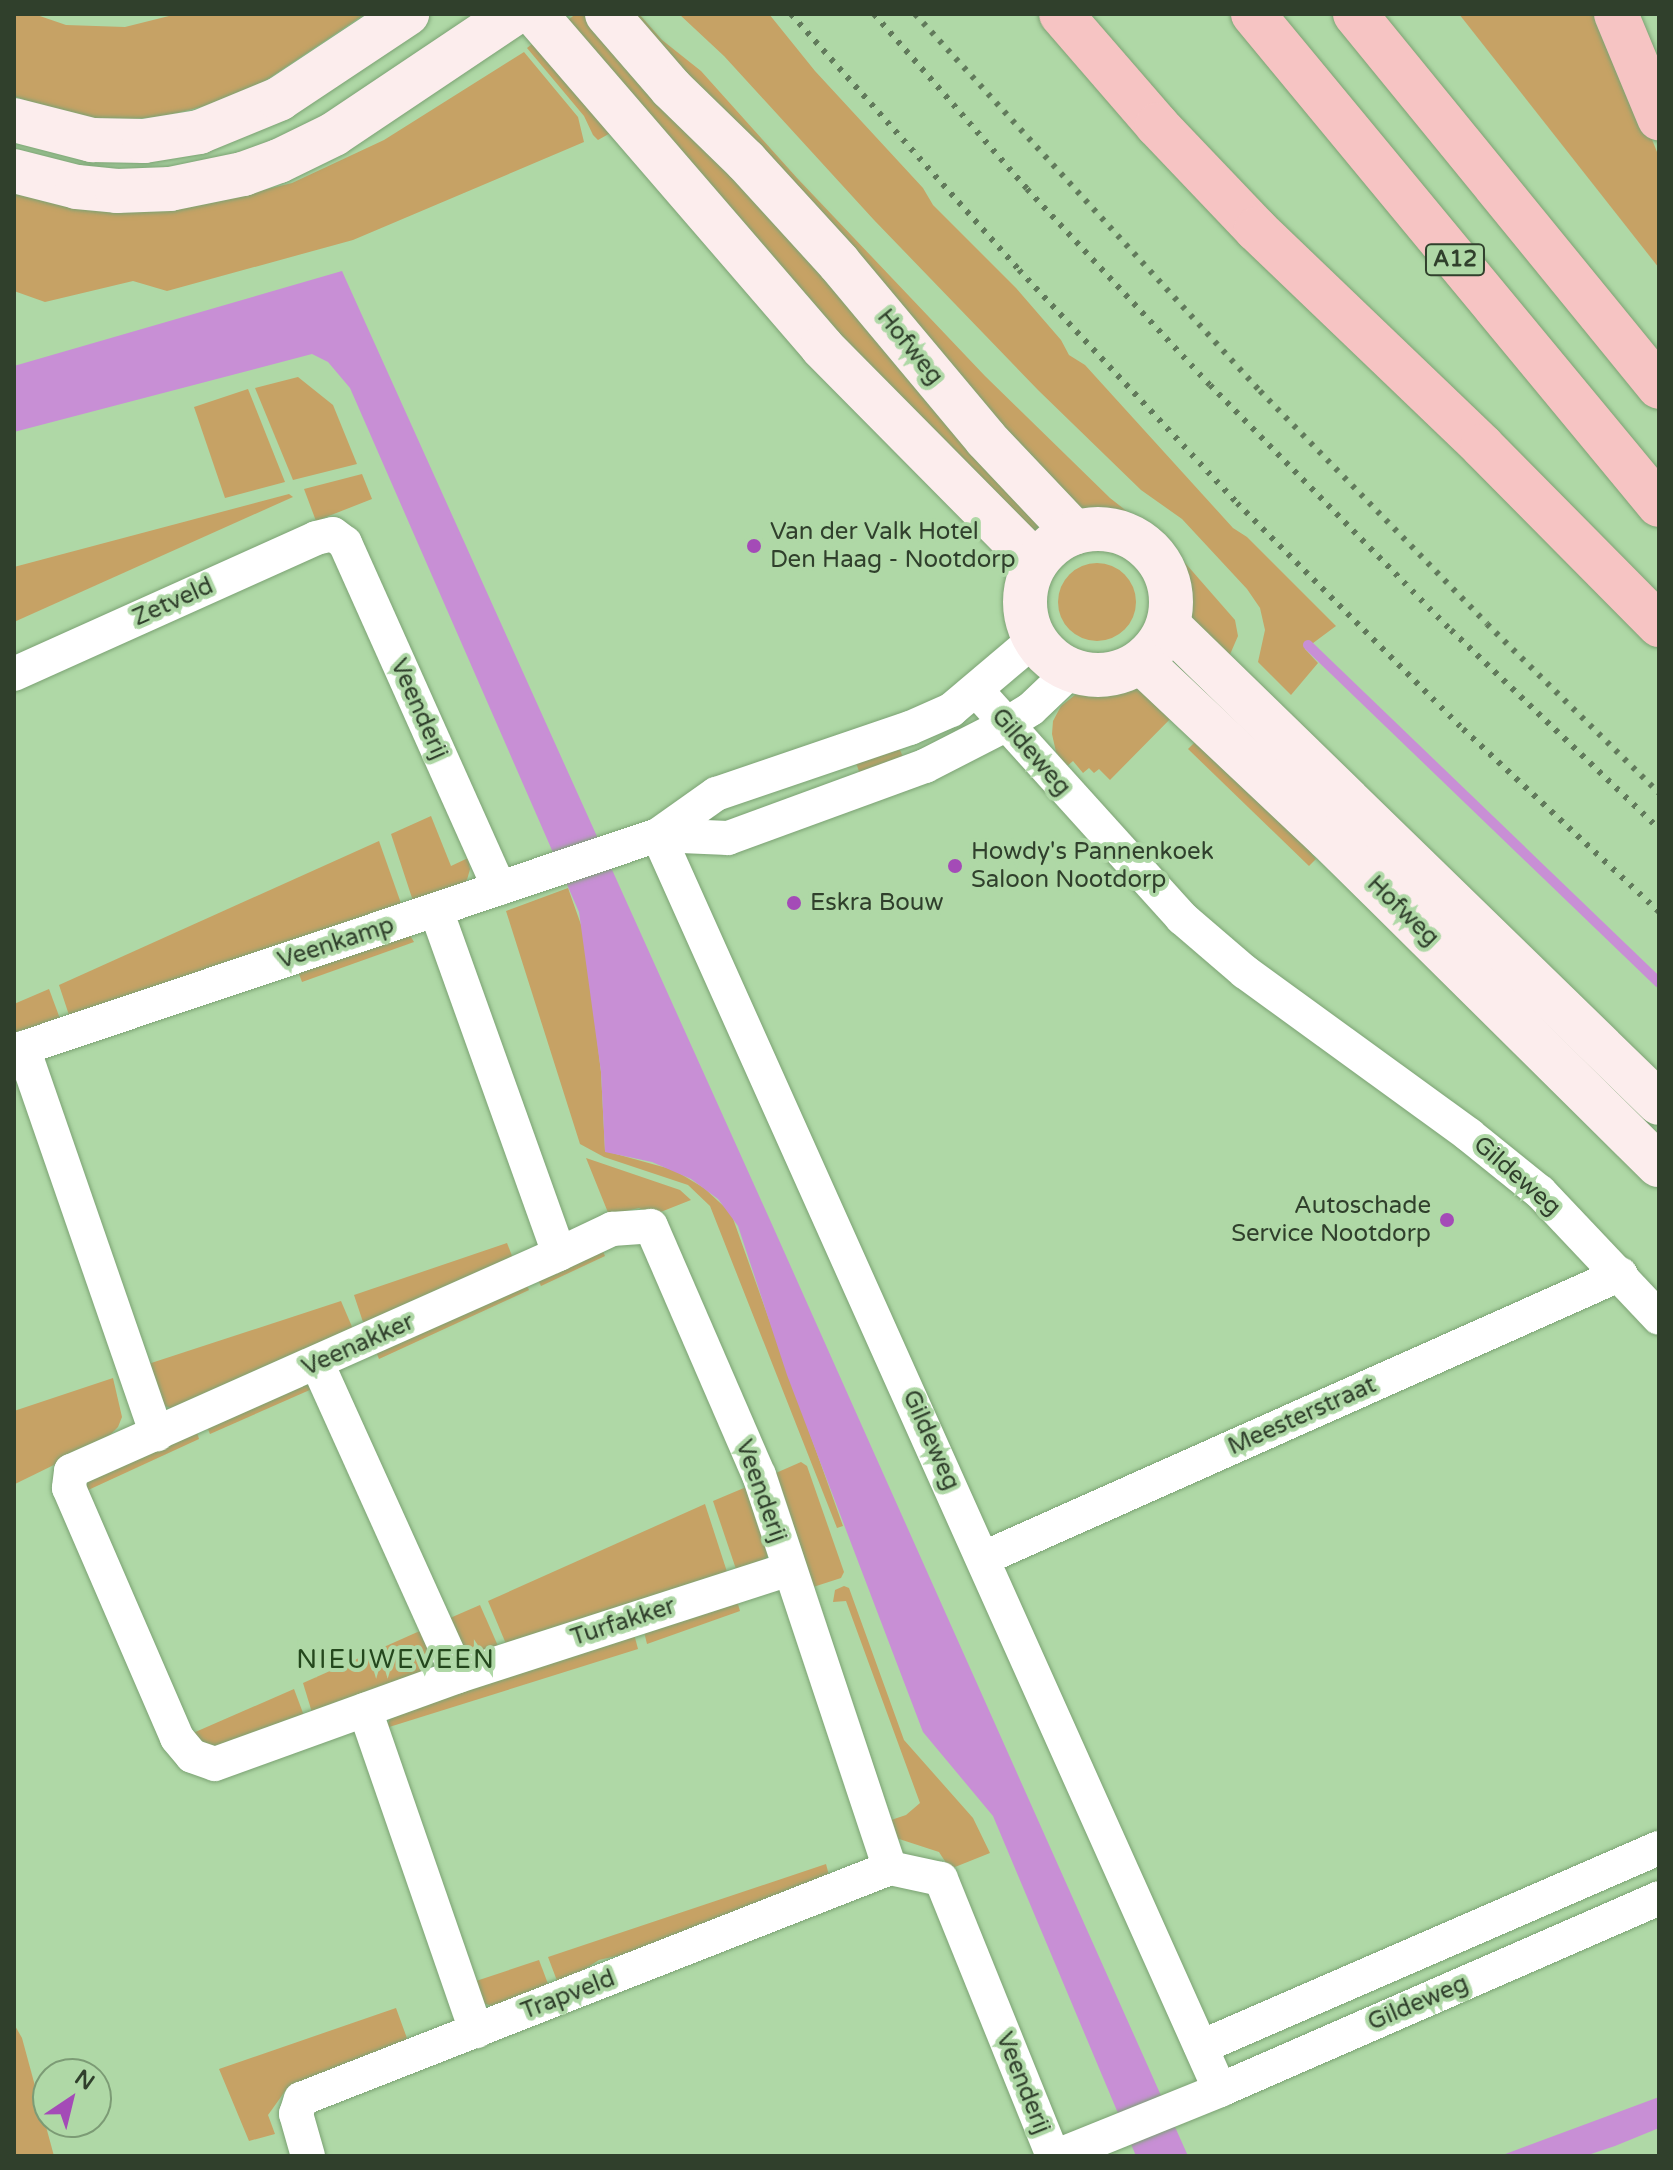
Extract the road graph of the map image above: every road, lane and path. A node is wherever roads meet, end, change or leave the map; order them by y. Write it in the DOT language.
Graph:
graph roads {
  1 [pos="407,14"];
  2 [pos="513,14"];
  3 [pos="535,14"];
  4 [pos="607,14"];
  5 [pos="1061,14"];
  6 [pos="1253,14"];
  7 [pos="1355,14"];
  8 [pos="1616,14"];
  9 [pos="1659,118"];
  10 [pos="14,120"];
  11 [pos="14,171"];
  12 [pos="1659,387"];
  13 [pos="1659,505"];
  14 [pos="1075,533"];
  15 [pos="333,534"];
  16 [pos="1036,563"];
  17 [pos="1168,625"];
  18 [pos="1659,625"];
  19 [pos="1035,639"];
  20 [pos="1141,662"];
  21 [pos="1072,670"];
  22 [pos="14,674"];
  23 [pos="977,691"];
  24 [pos="1007,724"];
  25 [pos="644,840"];
  26 [pos="499,888"];
  27 [pos="436,910"];
  28 [pos="19,1050"];
  29 [pos="1659,1103"];
  30 [pos="1659,1165"];
  31 [pos="559,1254"];
  32 [pos="1621,1274"];
  33 [pos="1659,1318"];
  34 [pos="317,1363"];
  35 [pos="157,1434"];
  36 [pos="984,1558"];
  37 [pos="789,1569"];
  38 [pos="136,1641"];
  39 [pos="458,1676"];
  40 [pos="365,1710"];
  41 [pos="1659,1848"];
  42 [pos="890,1868"];
  43 [pos="1659,1898"];
  44 [pos="476,2031"];
  45 [pos="1201,2047"];
  46 [pos="1220,2090"];
  47 [pos="308,2156"];
  48 [pos="1055,2156"];
  1 -- 10 [label="main road"];
  2 -- 11 [label="main road"];
  3 -- 16 [label="main road"];
  4 -- 14 [label="main road, Hofweg"];
  5 -- 18 [label="highway"];
  6 -- 13 [label="highway, A12"];
  7 -- 12 [label="highway"];
  8 -- 9 [label="highway"];
  14 -- 16 [label="main road"];
  14 -- 17 [label="main road"];
  15 -- 22 [label="street, Zetveld"];
  15 -- 26 [label="street, Veenderij"];
  16 -- 19 [label="main road"];
  17 -- 20 [label="main road"];
  17 -- 29 [label="main road, Hofweg"];
  19 -- 21 [label="main road"];
  19 -- 23 [label="street, Veenkamp"];
  20 -- 21 [label="main road"];
  20 -- 30 [label="main road, Hofweg"];
  21 -- 24 [label="street, Veenkamp"];
  23 -- 24 [label="street, Gildeweg"];
  23 -- 25 [label="street, Veenkamp"];
  24 -- 25 [label="street, Veenkamp"];
  24 -- 32 [label="street, Gildeweg"];
  25 -- 26 [label="street, Veenkamp"];
  25 -- 36 [label="street, Gildeweg"];
  26 -- 27 [label="street, Veenkamp"];
  27 -- 28 [label="street, Veenkamp"];
  27 -- 31 [label="street"];
  28 -- 35 [label="street"];
  31 -- 34 [label="street, Veenakker"];
  31 -- 37 [label="street, Veenderij"];
  32 -- 33 [label="street, Gildeweg"];
  32 -- 36 [label="street, Meesterstraat"];
  34 -- 35 [label="street, Veenakker"];
  34 -- 39 [label="street"];
  35 -- 38 [label="street, Veenakker"];
  36 -- 45 [label="street, Gildeweg"];
  37 -- 39 [label="street, Turfakker"];
  37 -- 42 [label="street, Veenderij"];
  38 -- 40 [label="street, Turfakker"];
  39 -- 40 [label="street, Turfakker"];
  40 -- 44 [label="street"];
  41 -- 45 [label="street, Gildeweg"];
  42 -- 44 [label="street, Trapveld"];
  42 -- 48 [label="street, Veenderij"];
  43 -- 46 [label="street, Gildeweg"];
  44 -- 47 [label="street, Trapveld"];
  45 -- 46 [label="street, Gildeweg"];
  46 -- 48 [label="street"];
}
